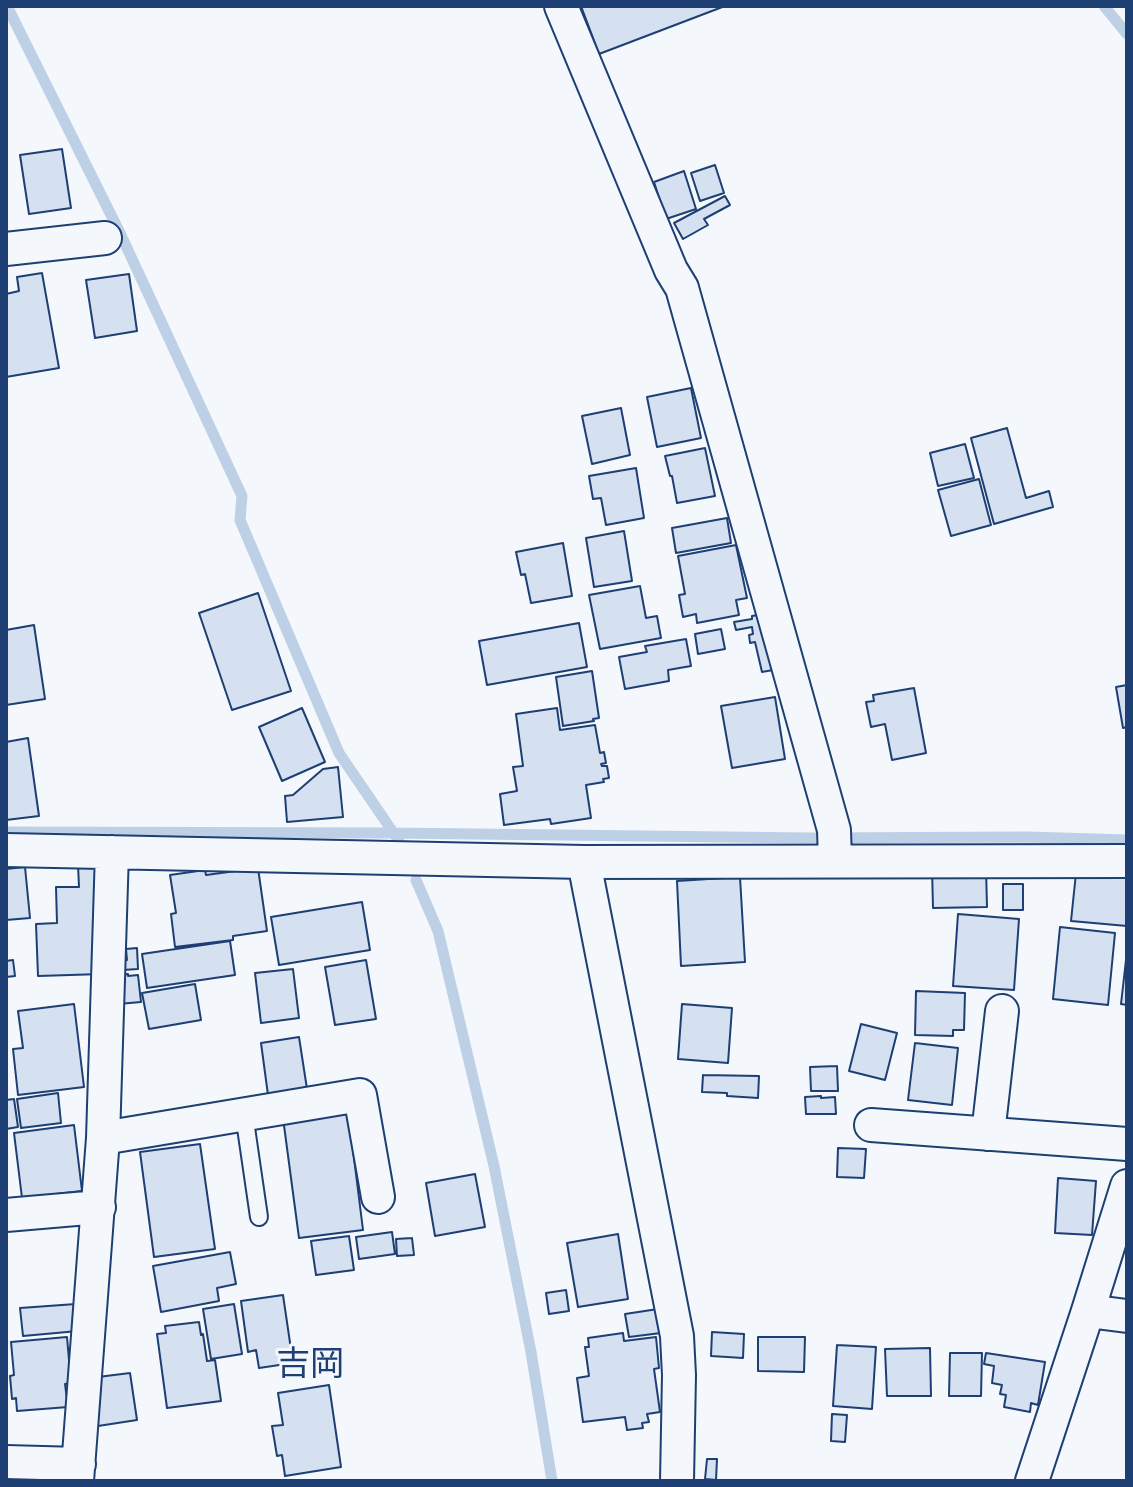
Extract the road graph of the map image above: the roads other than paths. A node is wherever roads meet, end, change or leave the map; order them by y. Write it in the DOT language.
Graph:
graph roads {
  1 [pos="561,6"];
  2 [pos="105,238"];
  3 [pos="6,249"];
  4 [pos="835,845"];
  5 [pos="6,850"];
  6 [pos="112,852"];
  7 [pos="1127,861"];
  8 [pos="584,862"];
  9 [pos="1002,1011"];
  10 [pos="244,1114"];
  11 [pos="871,1125"];
  12 [pos="988,1134"];
  13 [pos="103,1138"];
  14 [pos="1127,1144"];
  15 [pos="1127,1186"];
  16 [pos="378,1197"];
  17 [pos="99,1207"];
  18 [pos="6,1215"];
  19 [pos="259,1217"];
  20 [pos="1088,1311"];
  21 [pos="1127,1316"];
  22 [pos="6,1462"];
  23 [pos="78,1473"];
  24 [pos="677,1481"];
  25 [pos="1032,1481"];
  1 -- 4 [label="street"];
  2 -- 3 [label="street"];
  4 -- 7 [label="street"];
  4 -- 8 [label="street"];
  5 -- 6 [label="street"];
  6 -- 8 [label="street"];
  6 -- 13 [label="street"];
  8 -- 24 [label="street"];
  9 -- 12 [label="street"];
  10 -- 13 [label="street"];
  10 -- 16 [label="street"];
  10 -- 19 [label="lane"];
  11 -- 12 [label="street"];
  12 -- 14 [label="street"];
  13 -- 17 [label="street"];
  15 -- 20 [label="street"];
  17 -- 18 [label="street"];
  17 -- 23 [label="street"];
  20 -- 21 [label="street"];
  20 -- 25 [label="street"];
  22 -- 23 [label="street"];
}
